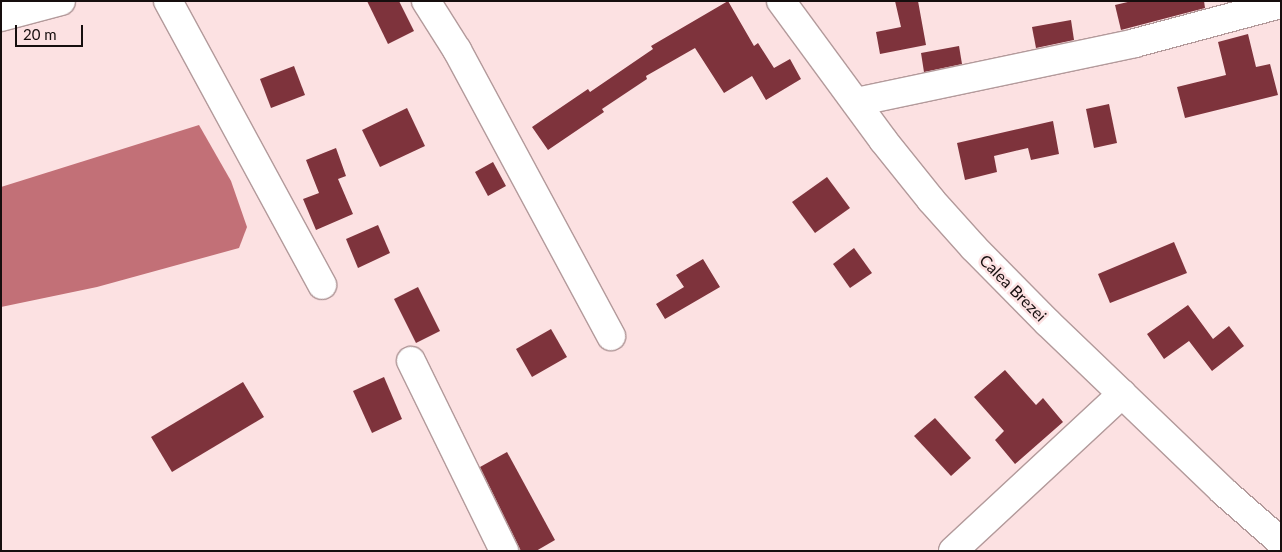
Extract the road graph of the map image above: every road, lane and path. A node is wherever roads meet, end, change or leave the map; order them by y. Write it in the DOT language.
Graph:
graph roads {
  1 [pos="61,1"];
  2 [pos="168,1"];
  3 [pos="426,1"];
  4 [pos="781,1"];
  5 [pos="1281,4"];
  6 [pos="1,17"];
  7 [pos="856,102"];
  8 [pos="322,285"];
  9 [pos="611,336"];
  10 [pos="411,361"];
  11 [pos="1122,394"];
  12 [pos="1281,542"];
  13 [pos="504,551"];
  14 [pos="953,551"];
  1 -- 6 [label="street"];
  2 -- 8 [label="street"];
  3 -- 9 [label="street"];
  4 -- 7 [label="street, Calea Brezei"];
  5 -- 7 [label="street"];
  7 -- 11 [label="street, Calea Brezei"];
  10 -- 13 [label="street"];
  11 -- 12 [label="street, Calea Brezei"];
  11 -- 14 [label="street"];
}
